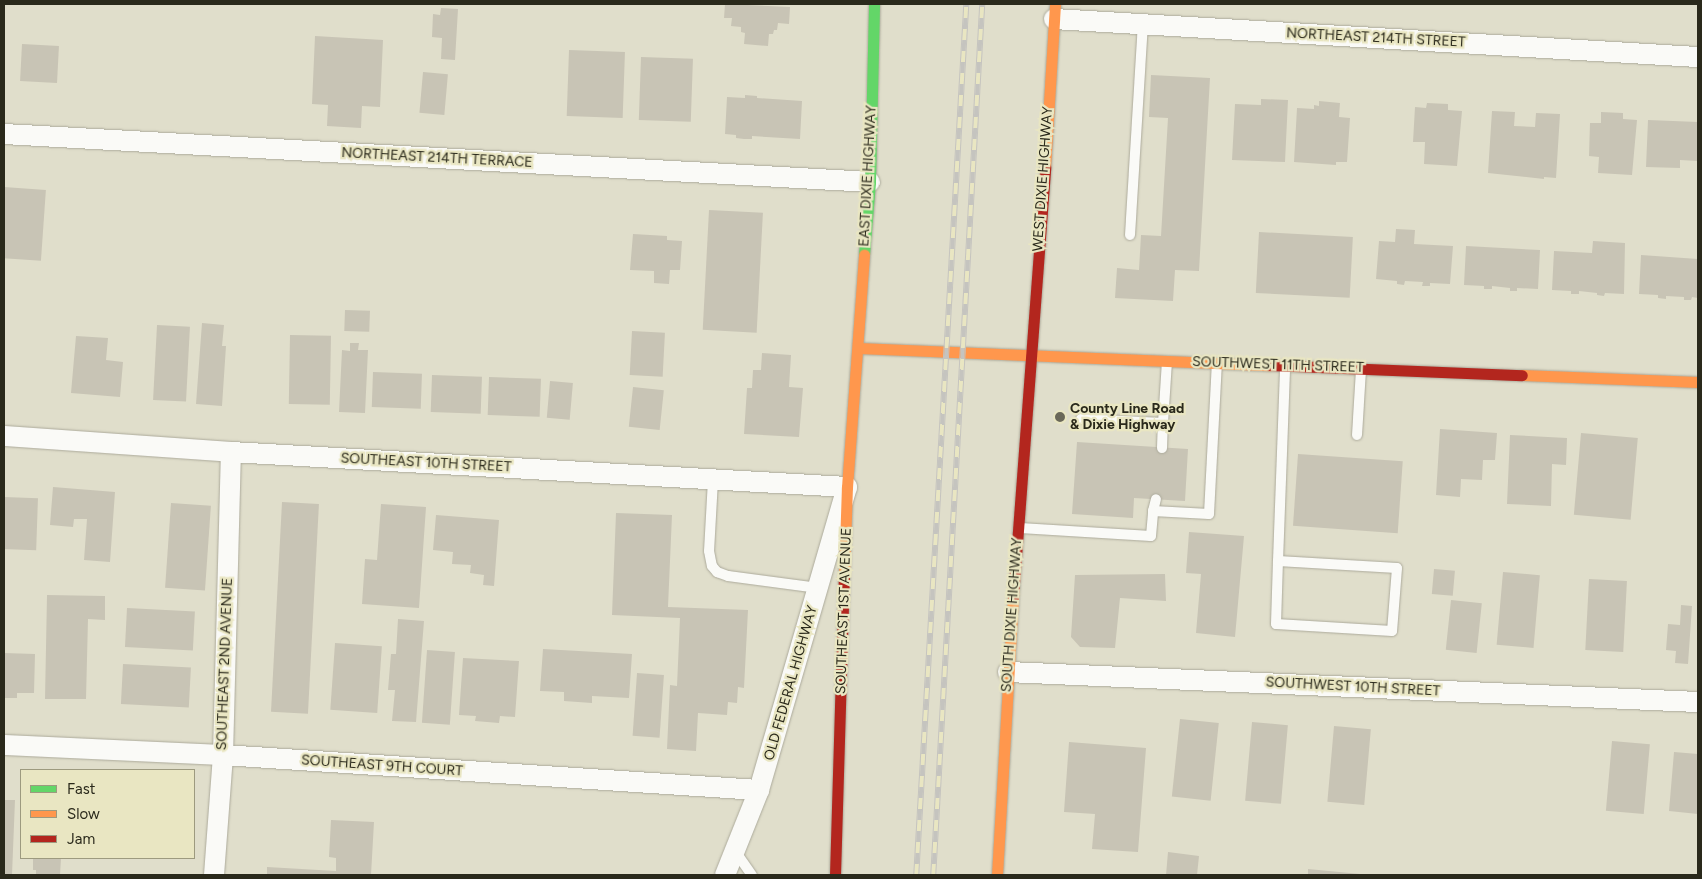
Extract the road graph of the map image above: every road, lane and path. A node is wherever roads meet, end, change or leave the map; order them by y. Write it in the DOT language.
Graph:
graph roads {
  1 [pos="874,4"];
  2 [pos="1054,11"];
  3 [pos="1143,24"];
  4 [pos="1698,57"];
  5 [pos="4,134"];
  6 [pos="870,182"];
  7 [pos="1130,235"];
  8 [pos="858,348"];
  9 [pos="1030,355"];
  10 [pos="1167,360"];
  11 [pos="1217,362"];
  12 [pos="1285,365"];
  13 [pos="1361,368"];
  14 [pos="1698,382"];
  15 [pos="1081,419"];
  16 [pos="1163,423"];
  17 [pos="4,436"];
  18 [pos="1357,436"];
  19 [pos="1162,448"];
  20 [pos="231,452"];
  21 [pos="713,480"];
  22 [pos="848,487"];
  23 [pos="1156,499"];
  24 [pos="1153,511"];
  25 [pos="1018,528"];
  26 [pos="1278,562"];
  27 [pos="818,588"];
  28 [pos="1008,672"];
  29 [pos="1698,702"];
  30 [pos="4,745"];
  31 [pos="222,755"];
  32 [pos="759,790"];
  33 [pos="734,851"];
  34 [pos="214,875"];
  35 [pos="725,875"];
  36 [pos="752,875"];
  37 [pos="835,875"];
  38 [pos="997,875"];
  1 -- 6 [label="main road, EAST DIXIE HIGHWAY"];
  2 -- 3 [label="street, NORTHEAST 214TH STREET"];
  2 -- 9 [label="main road, WEST DIXIE HIGHWAY"];
  3 -- 4 [label="street, NORTHEAST 214TH STREET"];
  3 -- 7 [label="lane"];
  5 -- 6 [label="street, NORTHEAST 214TH TERRACE"];
  6 -- 8 [label="main road, EAST DIXIE HIGHWAY"];
  8 -- 9 [label="main road, SOUTHWEST 11TH STREET"];
  8 -- 22 [label="main road, SOUTHEAST 1ST AVENUE"];
  9 -- 10 [label="main road, SOUTHWEST 11TH STREET"];
  9 -- 25 [label="main road, SOUTH DIXIE HIGHWAY"];
  10 -- 11 [label="main road, SOUTHWEST 11TH STREET"];
  10 -- 16 [label="lane"];
  11 -- 12 [label="main road, SOUTHWEST 11TH STREET"];
  11 -- 24 [label="lane"];
  12 -- 13 [label="main road, SOUTHWEST 11TH STREET"];
  12 -- 26 [label="lane"];
  13 -- 14 [label="main road, SOUTHWEST 11TH STREET"];
  13 -- 18 [label="lane"];
  15 -- 16 [label="lane"];
  16 -- 19 [label="lane"];
  17 -- 20 [label="street, SOUTHEAST 10TH STREET"];
  20 -- 21 [label="street, SOUTHEAST 10TH STREET"];
  20 -- 31 [label="street, SOUTHEAST 2ND AVENUE"];
  21 -- 22 [label="street, SOUTHEAST 10TH STREET"];
  21 -- 27 [label="lane"];
  22 -- 27 [label="street, OLD FEDERAL HIGHWAY"];
  22 -- 37 [label="main road, SOUTHEAST 1ST AVENUE"];
  23 -- 24 [label="lane"];
  24 -- 25 [label="lane"];
  25 -- 28 [label="main road, SOUTH DIXIE HIGHWAY"];
  26 -- 26 [label="lane"];
  27 -- 32 [label="street, OLD FEDERAL HIGHWAY"];
  28 -- 29 [label="street, SOUTHWEST 10TH STREET"];
  28 -- 38 [label="main road, SOUTH DIXIE HIGHWAY"];
  30 -- 31 [label="street, SOUTHEAST 9TH COURT"];
  31 -- 32 [label="street, SOUTHEAST 9TH COURT"];
  31 -- 34 [label="street, SOUTHEAST 2ND AVENUE"];
  32 -- 33 [label="street, OLD FEDERAL HIGHWAY"];
  33 -- 35 [label="street, OLD FEDERAL HIGHWAY"];
  33 -- 36 [label="lane"];
}
